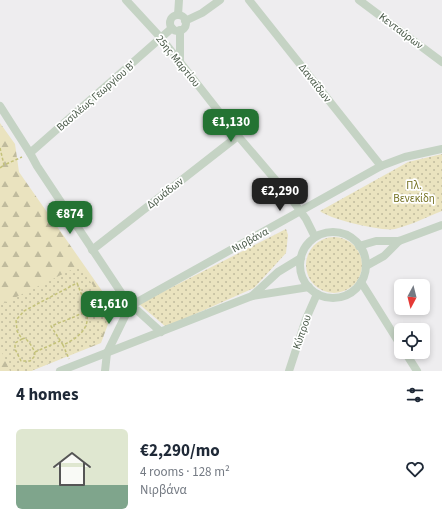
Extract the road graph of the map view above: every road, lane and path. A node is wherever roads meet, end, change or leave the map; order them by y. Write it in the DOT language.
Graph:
graph roads {
  1 [pos="126,0"];
  2 [pos="180,0"];
  3 [pos="220,0"];
  4 [pos="249,0"];
  5 [pos="359,0"];
  6 [pos="182,18"];
  7 [pos="176,29"];
  8 [pos="161,38"];
  9 [pos="180,62"];
  10 [pos="442,62"];
  11 [pos="0,106"];
  12 [pos="238,136"];
  13 [pos="0,148"];
  14 [pos="442,149"];
  15 [pos="30,153"];
  16 [pos="4,165"];
  17 [pos="381,166"];
  18 [pos="0,168"];
  19 [pos="301,212"];
  20 [pos="442,225"];
  21 [pos="315,237"];
  22 [pos="399,241"];
  23 [pos="359,246"];
  24 [pos="92,250"];
  25 [pos="301,258"];
  26 [pos="366,266"];
  27 [pos="361,282"];
  28 [pos="309,287"];
  29 [pos="317,294"];
  30 [pos="252,296"];
  31 [pos="130,306"];
  32 [pos="86,311"];
  33 [pos="161,332"];
  34 [pos="394,335"];
  35 [pos="22,339"];
  36 [pos="60,341"];
  37 [pos="63,345"];
  38 [pos="35,352"];
  39 [pos="107,353"];
  40 [pos="409,359"];
  41 [pos="73,366"];
  42 [pos="60,371"];
  43 [pos="105,371"];
  44 [pos="289,371"];
  45 [pos="417,371"];
  1 -- 8 [label="street, 25ης Μαρτίου"];
  2 -- 6 [label="street"];
  3 -- 6 [label="street"];
  4 -- 17 [label="street, Δαναΐδων"];
  5 -- 10 [label="street, Κενταύρων"];
  6 -- 7 [label="street"];
  6 -- 7 [label="street"];
  7 -- 8 [label="street, Βασιλέως Γεωργίου Β'"];
  7 -- 9 [label="street"];
  8 -- 9 [label="street, 25ης Μαρτίου"];
  8 -- 15 [label="street, Βασιλέως Γεωργίου Β'"];
  9 -- 12 [label="street, 25ης Μαρτίου"];
  11 -- 15 [label="street"];
  12 -- 19 [label="street, 25ης Μαρτίου"];
  12 -- 24 [label="street, Δρυάδων"];
  13 -- 16 [label="path"];
  14 -- 17 [label="street, Νιρβάνα"];
  15 -- 16 [label="path"];
  15 -- 24 [label="street"];
  16 -- 18 [label="path"];
  17 -- 19 [label="street, Νιρβάνα"];
  19 -- 21 [label="street, 25ης Μαρτίου"];
  19 -- 31 [label="street, Νιρβάνα"];
  20 -- 22 [label="street"];
  21 -- 23 [label="street"];
  21 -- 25 [label="street"];
  22 -- 23 [label="street"];
  22 -- 26 [label="street"];
  23 -- 26 [label="street"];
  24 -- 31 [label="street"];
  25 -- 28 [label="street"];
  25 -- 30 [label="street"];
  26 -- 27 [label="street"];
  27 -- 29 [label="street"];
  27 -- 34 [label="street"];
  28 -- 29 [label="street"];
  28 -- 30 [label="street"];
  29 -- 44 [label="street, Κύπρου"];
  30 -- 33 [label="street"];
  31 -- 33 [label="street"];
  31 -- 39 [label="street"];
  32 -- 35 [label="path"];
  32 -- 36 [label="path"];
  32 -- 37 [label="path"];
  33 -- 39 [label="street"];
  35 -- 38 [label="path"];
  35 -- 38 [label="path"];
  36 -- 37 [label="path"];
  36 -- 38 [label="path"];
  37 -- 41 [label="path"];
  39 -- 41 [label="street"];
  39 -- 43 [label="street"];
  40 -- 45 [label="street"];
  41 -- 42 [label="street"];
}
